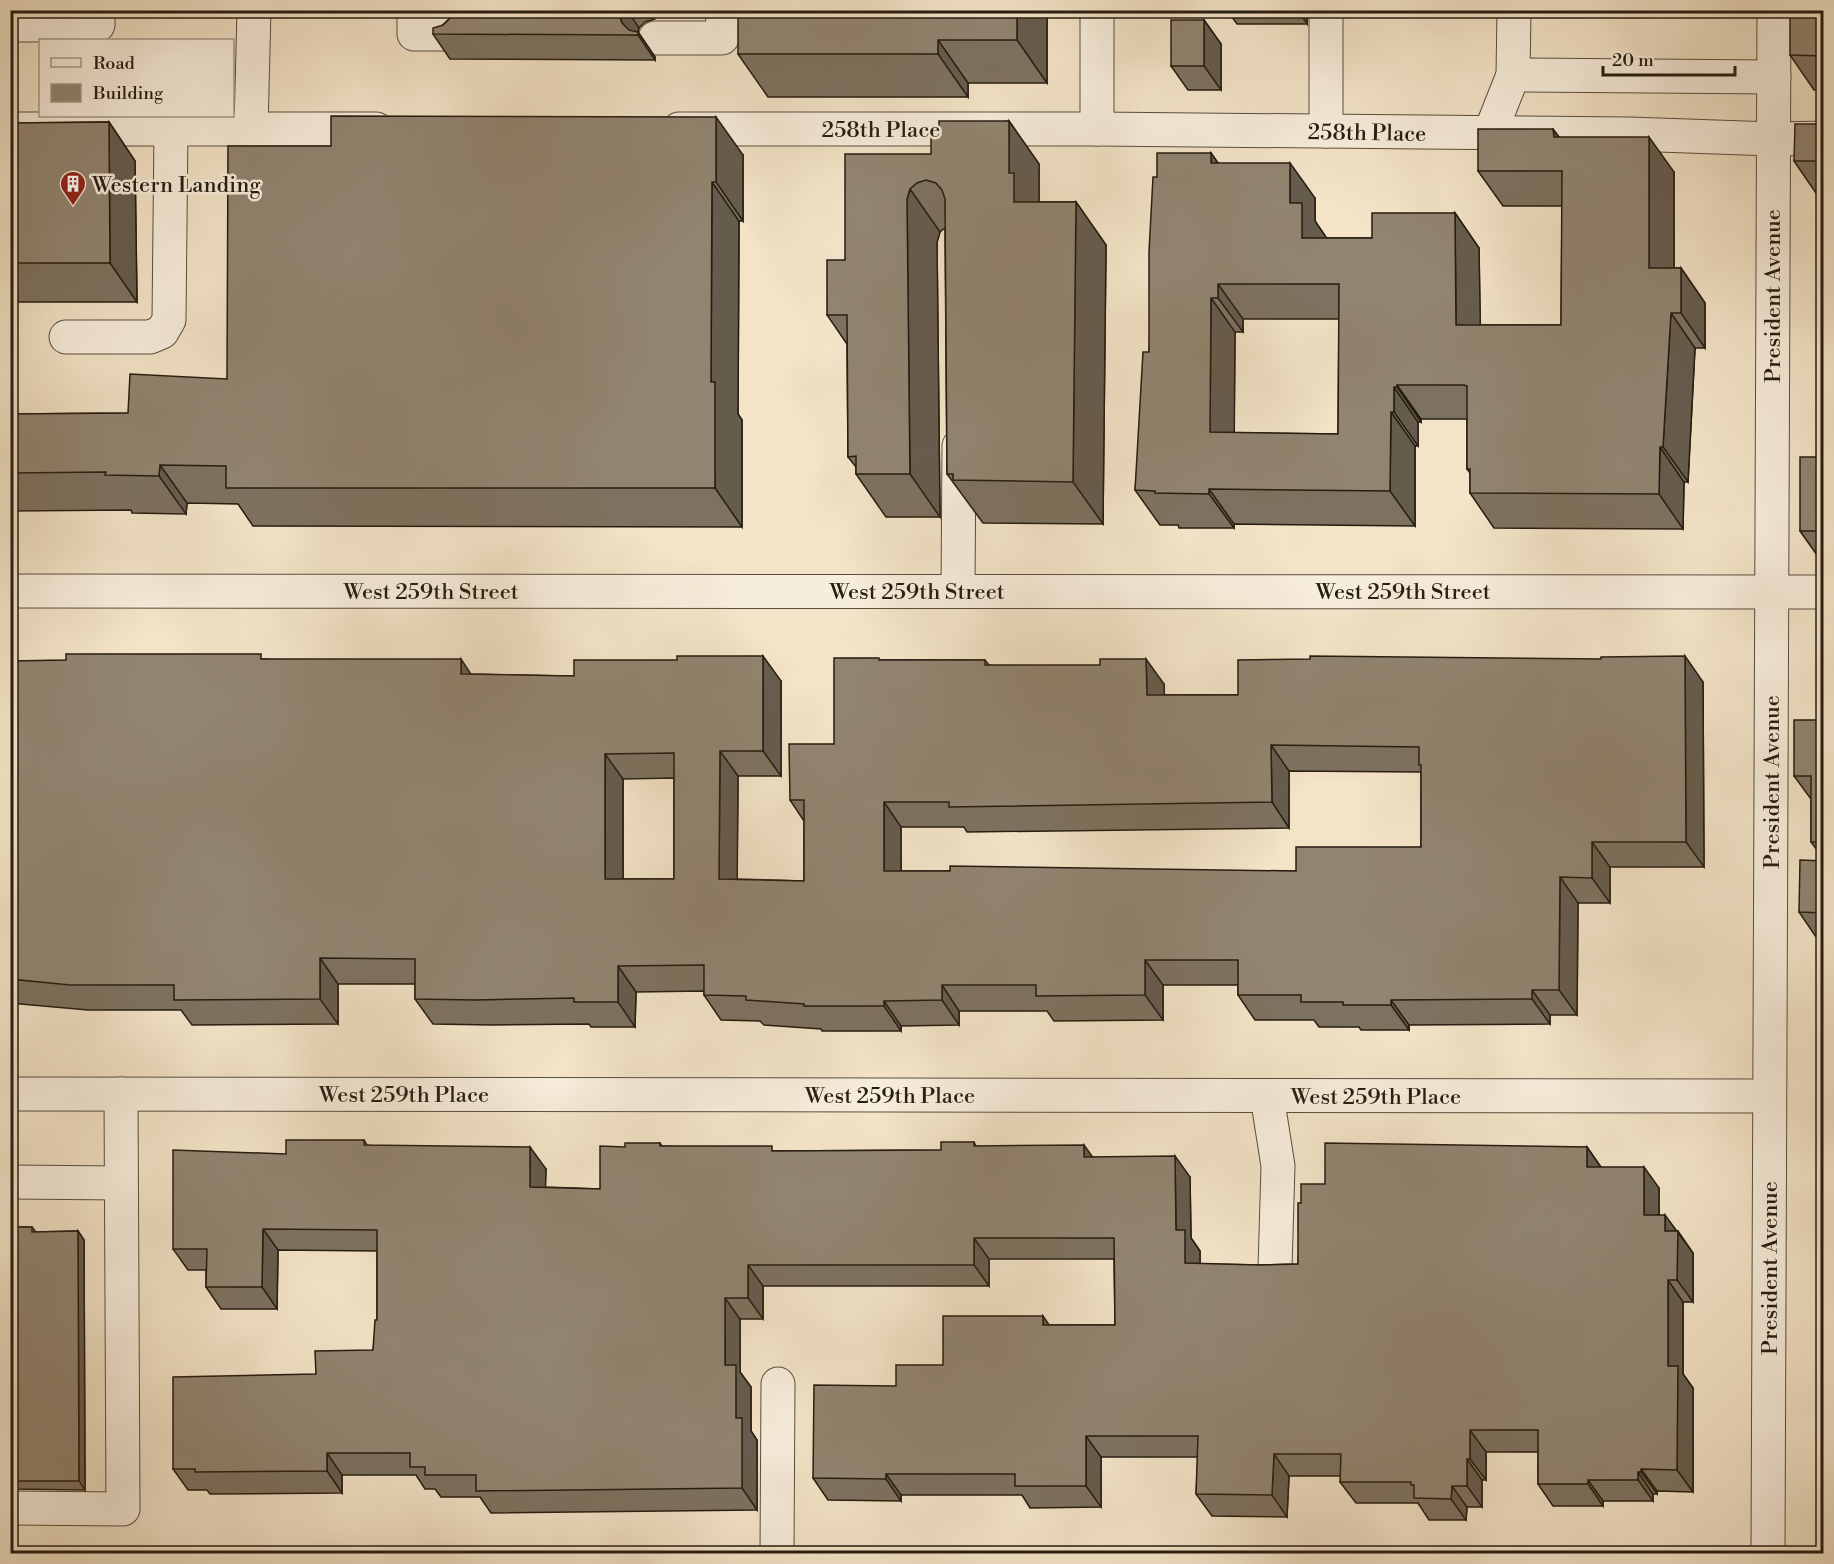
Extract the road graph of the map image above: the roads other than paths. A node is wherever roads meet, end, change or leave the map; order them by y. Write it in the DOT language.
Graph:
graph roads {
  1 [pos="98,10"];
  2 [pos="254,10"];
  3 [pos="414,10"];
  4 [pos="723,10"];
  5 [pos="1097,10"];
  6 [pos="1326,10"];
  7 [pos="1514,10"];
  8 [pos="1774,10"];
  9 [pos="23,20"];
  10 [pos="450,34"];
  11 [pos="656,38"];
  12 [pos="1513,75"];
  13 [pos="1774,77"];
  14 [pos="10,129"];
  15 [pos="171,129"];
  16 [pos="251,129"];
  17 [pos="402,129"];
  18 [pos="654,129"];
  19 [pos="1097,129"];
  20 [pos="1326,131"];
  21 [pos="1491,133"];
  22 [pos="1824,138"];
  23 [pos="1773,139"];
  24 [pos="66,337"];
  25 [pos="958,419"];
  26 [pos="1771,590"];
  27 [pos="10,591"];
  28 [pos="958,591"];
  29 [pos="1824,592"];
  30 [pos="10,1094"];
  31 [pos="121,1094"];
  32 [pos="1267,1096"];
  33 [pos="1769,1096"];
  34 [pos="10,1182"];
  35 [pos="121,1183"];
  36 [pos="1275,1268"];
  37 [pos="778,1384"];
  38 [pos="10,1508"];
  39 [pos="777,1554"];
  40 [pos="1768,1554"];
  1 -- 9 [label="street"];
  2 -- 16 [label="street"];
  3 -- 10 [label="street"];
  4 -- 11 [label="street"];
  5 -- 19 [label="street"];
  6 -- 20 [label="street"];
  7 -- 12 [label="street"];
  8 -- 13 [label="street, President Avenue"];
  12 -- 13 [label="street"];
  12 -- 21 [label="street"];
  13 -- 23 [label="street, President Avenue"];
  14 -- 15 [label="street"];
  15 -- 16 [label="street"];
  15 -- 24 [label="street"];
  16 -- 17 [label="street"];
  18 -- 19 [label="street, 258th Place"];
  19 -- 20 [label="street, 258th Place"];
  20 -- 21 [label="street, 258th Place"];
  21 -- 23 [label="street, 258th Place"];
  22 -- 23 [label="street, 258th Place"];
  23 -- 26 [label="street, President Avenue"];
  25 -- 28 [label="street"];
  26 -- 28 [label="street, West 259th Street"];
  26 -- 29 [label="street, West 259th Street"];
  26 -- 33 [label="street, President Avenue"];
  27 -- 28 [label="street, West 259th Street"];
  30 -- 31 [label="street, West 259th Place"];
  31 -- 32 [label="street, West 259th Place"];
  31 -- 35 [label="street"];
  32 -- 33 [label="street, West 259th Place"];
  32 -- 36 [label="street"];
  33 -- 40 [label="street, President Avenue"];
  34 -- 35 [label="street"];
  35 -- 38 [label="street"];
  37 -- 39 [label="street"];
}
